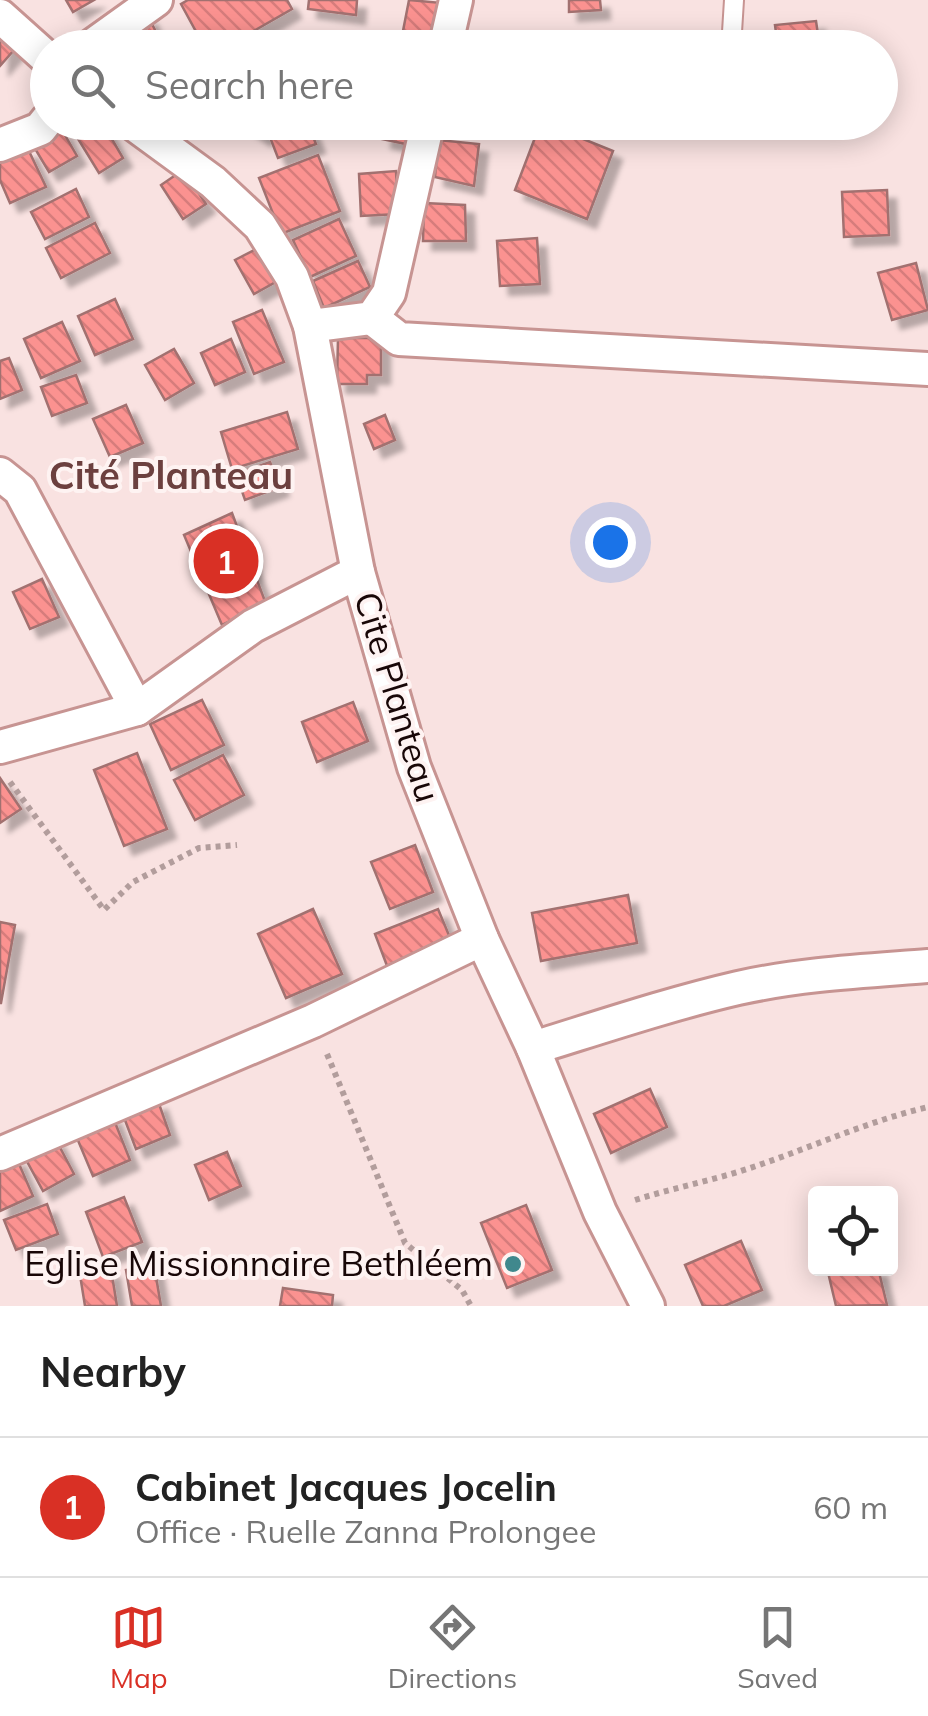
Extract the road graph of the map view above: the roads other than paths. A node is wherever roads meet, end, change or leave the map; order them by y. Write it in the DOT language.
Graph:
graph roads {
  1 [pos="156,0"];
  2 [pos="456,0"];
  3 [pos="734,0"];
  4 [pos="0,16"];
  5 [pos="114,30"];
  6 [pos="449,30"];
  7 [pos="732,30"];
  8 [pos="30,43"];
  9 [pos="30,133"];
  10 [pos="156,140"];
  11 [pos="424,140"];
  12 [pos="0,145"];
  13 [pos="372,318"];
  14 [pos="310,326"];
  15 [pos="928,370"];
  16 [pos="0,474"];
  17 [pos="358,572"];
  18 [pos="137,709"];
  19 [pos="0,748"];
  20 [pos="482,939"];
  21 [pos="928,966"];
  22 [pos="533,1048"];
  23 [pos="0,1154"];
  24 [pos="640,1304"];
  1 -- 5 [label="street"];
  2 -- 6 [label="street"];
  3 -- 7 [label="lane"];
  4 -- 8 [label="street"];
  9 -- 12 [label="street"];
  10 -- 14 [label="street, Cite Planteau"];
  11 -- 13 [label="street"];
  13 -- 14 [label="street"];
  13 -- 15 [label="street"];
  14 -- 17 [label="street, Cite Planteau"];
  16 -- 18 [label="street"];
  17 -- 18 [label="street"];
  17 -- 20 [label="street, Cite Planteau"];
  18 -- 19 [label="street"];
  20 -- 22 [label="street, Cite Planteau"];
  20 -- 23 [label="street"];
  21 -- 22 [label="street"];
  22 -- 24 [label="street, Cite Planteau"];
}
